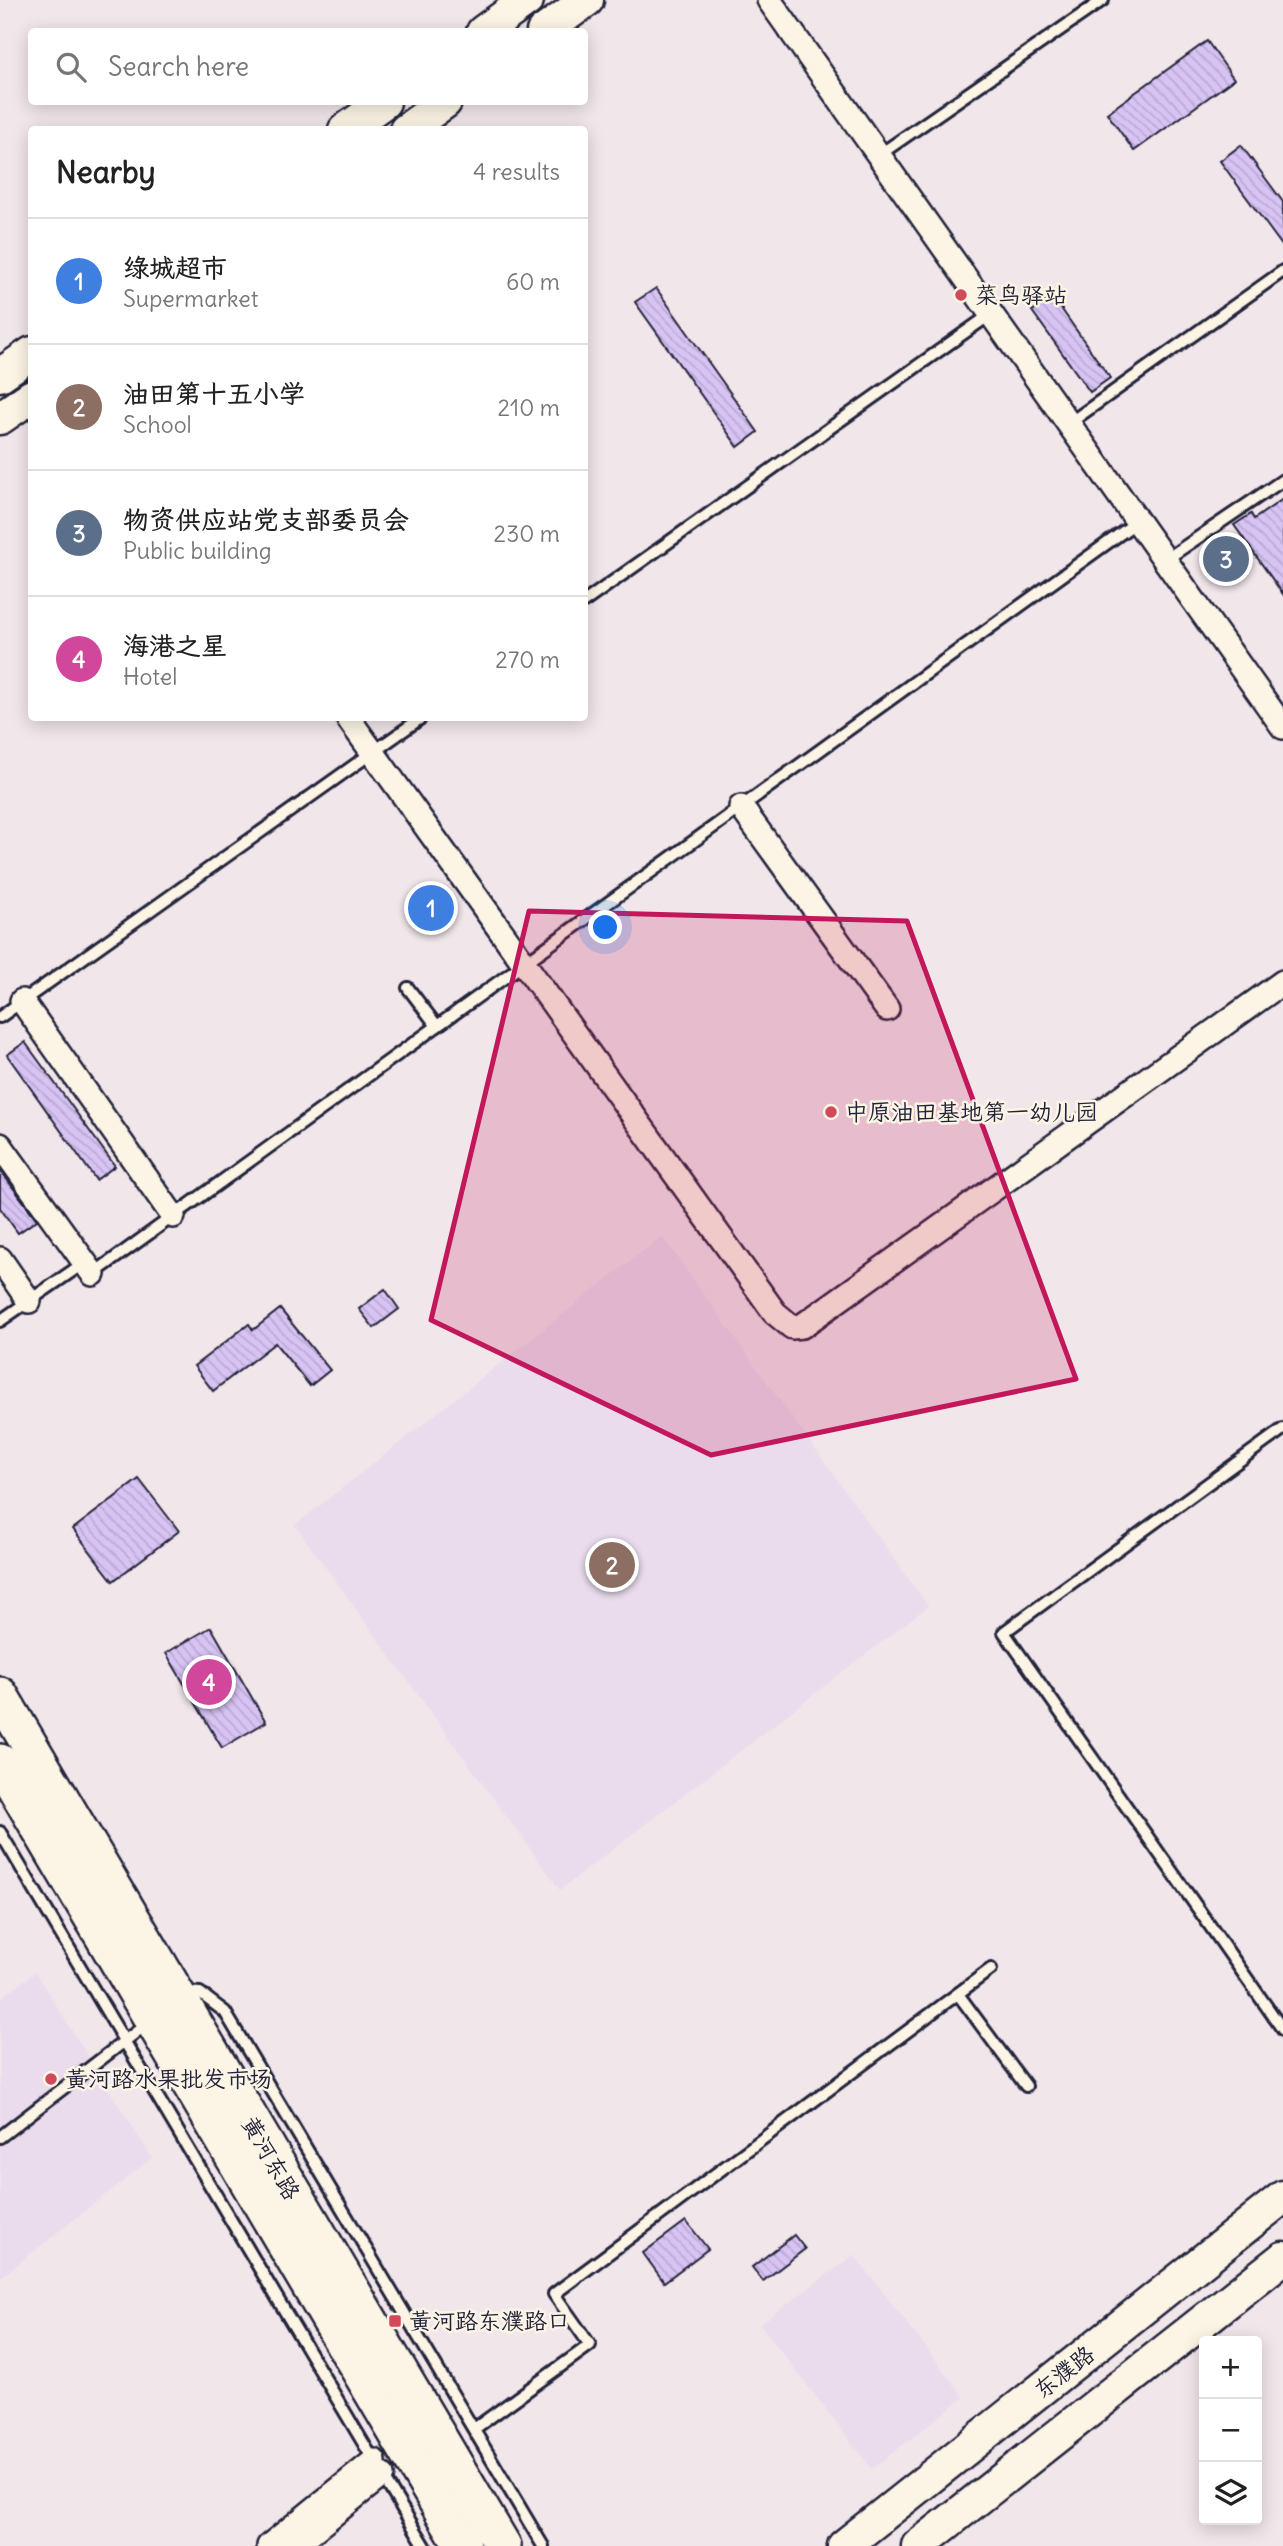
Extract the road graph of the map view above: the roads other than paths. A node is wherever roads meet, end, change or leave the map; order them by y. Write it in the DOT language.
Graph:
graph roads {
  1 [pos="527,0"];
  2 [pos="587,0"];
  3 [pos="769,0"];
  4 [pos="1103,0"];
  5 [pos="488,28"];
  6 [pos="548,28"];
  7 [pos="380,105"];
  8 [pos="441,105"];
  9 [pos="351,126"];
  10 [pos="411,126"];
  11 [pos="879,155"];
  12 [pos="1283,271"];
  13 [pos="991,314"];
  14 [pos="28,356"];
  15 [pos="0,375"];
  16 [pos="28,399"];
  17 [pos="0,418"];
  18 [pos="1068,424"];
  19 [pos="1283,480"];
  20 [pos="1138,522"];
  21 [pos="1165,560"];
  22 [pos="588,599"];
  23 [pos="350,721"];
  24 [pos="417,721"];
  25 [pos="1283,727"];
  26 [pos="373,752"];
  27 [pos="741,807"];
  28 [pos="523,964"];
  29 [pos="1283,982"];
  30 [pos="408,988"];
  31 [pos="22,1001"];
  32 [pos="887,1009"];
  33 [pos="0,1017"];
  34 [pos="437,1026"];
  35 [pos="0,1145"];
  36 [pos="173,1216"];
  37 [pos="0,1259"];
  38 [pos="88,1269"];
  39 [pos="29,1301"];
  40 [pos="0,1321"];
  41 [pos="1283,1429"];
  42 [pos="0,1695"];
  43 [pos="0,1762"];
  44 [pos="0,1832"];
  45 [pos="991,1969"];
  46 [pos="174,1992"];
  47 [pos="958,1994"];
  48 [pos="152,2020"];
  49 [pos="1283,2031"];
  50 [pos="124,2041"];
  51 [pos="1026,2086"];
  52 [pos="0,2137"];
  53 [pos="1283,2197"];
  54 [pos="1283,2258"];
  55 [pos="474,2429"];
  56 [pos="378,2468"];
  57 [pos="269,2546"];
  58 [pos="294,2546"];
  59 [pos="425,2546"];
  60 [pos="463,2546"];
  61 [pos="503,2546"];
  62 [pos="544,2546"];
  63 [pos="844,2546"];
  64 [pos="918,2546"];
  1 -- 5 [label="main road"];
  2 -- 6 [label="main road"];
  3 -- 11 [label="street"];
  4 -- 11 [label="lane"];
  7 -- 9 [label="main road"];
  8 -- 10 [label="main road"];
  11 -- 13 [label="street"];
  12 -- 18 [label="lane"];
  13 -- 18 [label="street"];
  13 -- 22 [label="lane"];
  14 -- 15 [label="main road"];
  16 -- 17 [label="main road"];
  18 -- 20 [label="street"];
  19 -- 21 [label="lane"];
  20 -- 21 [label="street"];
  20 -- 27 [label="lane"];
  21 -- 25 [label="street"];
  23 -- 26 [label="street"];
  24 -- 26 [label="lane"];
  26 -- 28 [label="street"];
  26 -- 31 [label="lane"];
  27 -- 28 [label="lane"];
  27 -- 32 [label="street"];
  28 -- 29 [label="street"];
  28 -- 34 [label="lane"];
  30 -- 34 [label="lane"];
  31 -- 33 [label="lane"];
  31 -- 36 [label="street"];
  34 -- 36 [label="lane"];
  35 -- 38 [label="street"];
  36 -- 38 [label="lane"];
  37 -- 39 [label="street"];
  38 -- 39 [label="lane"];
  39 -- 40 [label="lane"];
  41 -- 49 [label="lane"];
  42 -- 46 [label="main road, 黄河东路"];
  43 -- 48 [label="main road, 黄河东路"];
  44 -- 50 [label="lane"];
  45 -- 47 [label="lane"];
  46 -- 55 [label="lane"];
  46 -- 61 [label="main road, 黄河东路"];
  47 -- 51 [label="lane"];
  47 -- 55 [label="lane"];
  48 -- 50 [label="lane"];
  48 -- 60 [label="main road, 黄河东路"];
  50 -- 52 [label="lane"];
  50 -- 56 [label="lane"];
  53 -- 63 [label="main road, 东濮路"];
  54 -- 64 [label="main road, 东濮路"];
  55 -- 62 [label="lane"];
  56 -- 57 [label="street"];
  56 -- 58 [label="street"];
  56 -- 59 [label="lane"];
}
